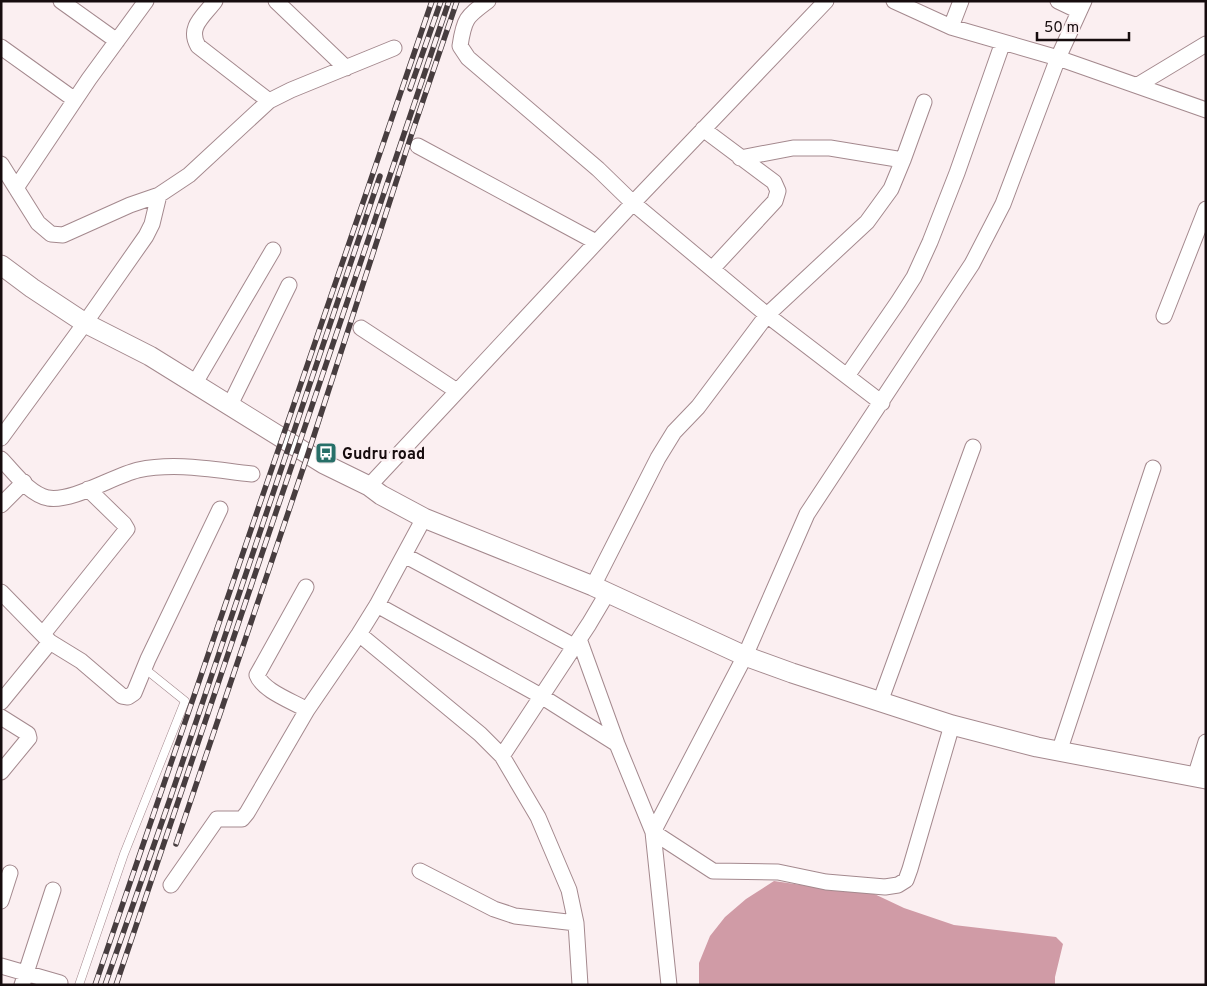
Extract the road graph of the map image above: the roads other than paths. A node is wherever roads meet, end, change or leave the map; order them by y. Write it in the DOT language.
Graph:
graph roads {
  1 [pos="61,1"];
  2 [pos="146,1"];
  3 [pos="215,1"];
  4 [pos="276,1"];
  5 [pos="488,1"];
  6 [pos="826,1"];
  7 [pos="894,1"];
  8 [pos="961,1"];
  9 [pos="1058,1"];
  10 [pos="1081,6"];
  11 [pos="951,26"];
  12 [pos="117,41"];
  13 [pos="1003,42"];
  14 [pos="1206,44"];
  15 [pos="1,47"];
  16 [pos="394,48"];
  17 [pos="1058,58"];
  18 [pos="346,68"];
  19 [pos="1138,86"];
  20 [pos="75,100"];
  21 [pos="269,101"];
  22 [pos="924,102"];
  23 [pos="1206,110"];
  24 [pos="703,129"];
  25 [pos="418,146"];
  26 [pos="740,158"];
  27 [pos="904,160"];
  28 [pos="1,164"];
  29 [pos="16,188"];
  30 [pos="159,195"];
  31 [pos="633,203"];
  32 [pos="1206,209"];
  33 [pos="596,242"];
  34 [pos="273,250"];
  35 [pos="1,265"];
  36 [pos="712,269"];
  37 [pos="289,285"];
  38 [pos="767,315"];
  39 [pos="1164,316"];
  40 [pos="85,323"];
  41 [pos="361,328"];
  42 [pos="847,376"];
  43 [pos="195,384"];
  44 [pos="457,391"];
  45 [pos="882,403"];
  46 [pos="230,405"];
  47 [pos="1,438"];
  48 [pos="973,447"];
  49 [pos="1,459"];
  50 [pos="1153,468"];
  51 [pos="252,474"];
  52 [pos="24,482"];
  53 [pos="369,486"];
  54 [pos="88,489"];
  55 [pos="1,505"];
  56 [pos="220,509"];
  57 [pos="424,518"];
  58 [pos="404,556"];
  59 [pos="306,587"];
  60 [pos="601,589"];
  61 [pos="1,592"];
  62 [pos="377,605"];
  63 [pos="359,634"];
  64 [pos="47,638"];
  65 [pos="577,642"];
  66 [pos="745,656"];
  67 [pos="144,668"];
  68 [pos="541,696"];
  69 [pos="1,702"];
  70 [pos="880,702"];
  71 [pos="307,710"];
  72 [pos="1,717"];
  73 [pos="952,725"];
  74 [pos="1206,742"];
  75 [pos="617,744"];
  76 [pos="1059,752"];
  77 [pos="502,756"];
  78 [pos="1,772"];
  79 [pos="1201,778"];
  80 [pos="653,832"];
  81 [pos="420,871"];
  82 [pos="10,873"];
  83 [pos="171,885"];
  84 [pos="53,890"];
  85 [pos="1,901"];
  86 [pos="576,923"];
  87 [pos="1,966"];
  88 [pos="24,979"];
  89 [pos="60,983"];
  90 [pos="79,985"];
  91 [pos="580,985"];
  92 [pos="669,985"];
  1 -- 12 [label="street"];
  2 -- 12 [label="street"];
  3 -- 21 [label="street"];
  4 -- 18 [label="street"];
  5 -- 31 [label="street"];
  6 -- 24 [label="street"];
  7 -- 11 [label="street"];
  8 -- 11 [label="street"];
  9 -- 10 [label="street"];
  10 -- 17 [label="street"];
  11 -- 13 [label="street"];
  12 -- 20 [label="street"];
  13 -- 17 [label="street"];
  13 -- 42 [label="street"];
  14 -- 19 [label="street"];
  15 -- 20 [label="street"];
  16 -- 18 [label="street"];
  17 -- 19 [label="street"];
  17 -- 45 [label="street"];
  18 -- 21 [label="street"];
  19 -- 23 [label="street"];
  20 -- 29 [label="street"];
  21 -- 30 [label="street"];
  22 -- 27 [label="street"];
  24 -- 26 [label="street"];
  24 -- 31 [label="street"];
  25 -- 33 [label="street"];
  26 -- 27 [label="street"];
  26 -- 36 [label="street"];
  27 -- 38 [label="street"];
  28 -- 29 [label="street"];
  29 -- 30 [label="street"];
  30 -- 40 [label="street"];
  31 -- 33 [label="street"];
  31 -- 36 [label="street"];
  32 -- 39 [label="street"];
  33 -- 44 [label="street"];
  34 -- 43 [label="street"];
  35 -- 40 [label="street"];
  36 -- 38 [label="street"];
  37 -- 46 [label="street"];
  38 -- 42 [label="street"];
  38 -- 60 [label="street"];
  40 -- 43 [label="street"];
  40 -- 47 [label="street"];
  41 -- 44 [label="street"];
  42 -- 45 [label="street"];
  43 -- 46 [label="street"];
  44 -- 53 [label="street"];
  45 -- 66 [label="street"];
  46 -- 53 [label="street"];
  48 -- 70 [label="street"];
  49 -- 52 [label="street"];
  50 -- 76 [label="street"];
  51 -- 54 [label="street"];
  52 -- 54 [label="street"];
  52 -- 55 [label="street"];
  53 -- 57 [label="street"];
  54 -- 64 [label="street"];
  56 -- 67 [label="street"];
  57 -- 58 [label="street"];
  57 -- 60 [label="street"];
  58 -- 62 [label="street"];
  58 -- 65 [label="street"];
  59 -- 71 [label="street"];
  60 -- 65 [label="street"];
  60 -- 66 [label="street"];
  61 -- 64 [label="street"];
  62 -- 63 [label="street"];
  62 -- 68 [label="street"];
  63 -- 71 [label="street"];
  63 -- 77 [label="street"];
  64 -- 67 [label="street"];
  64 -- 69 [label="street"];
  65 -- 68 [label="street"];
  65 -- 75 [label="street"];
  66 -- 70 [label="street"];
  66 -- 80 [label="street"];
  67 -- 90 [label="lane"];
  68 -- 75 [label="street"];
  68 -- 77 [label="street"];
  70 -- 73 [label="street"];
  71 -- 83 [label="street"];
  72 -- 78 [label="street"];
  73 -- 76 [label="street"];
  73 -- 80 [label="street"];
  74 -- 79 [label="street"];
  75 -- 80 [label="street"];
  76 -- 79 [label="street"];
  77 -- 86 [label="street"];
  80 -- 92 [label="street"];
  81 -- 86 [label="street"];
  82 -- 85 [label="street"];
  84 -- 88 [label="street"];
  86 -- 91 [label="street"];
  87 -- 88 [label="street"];
  88 -- 89 [label="street"];
}
